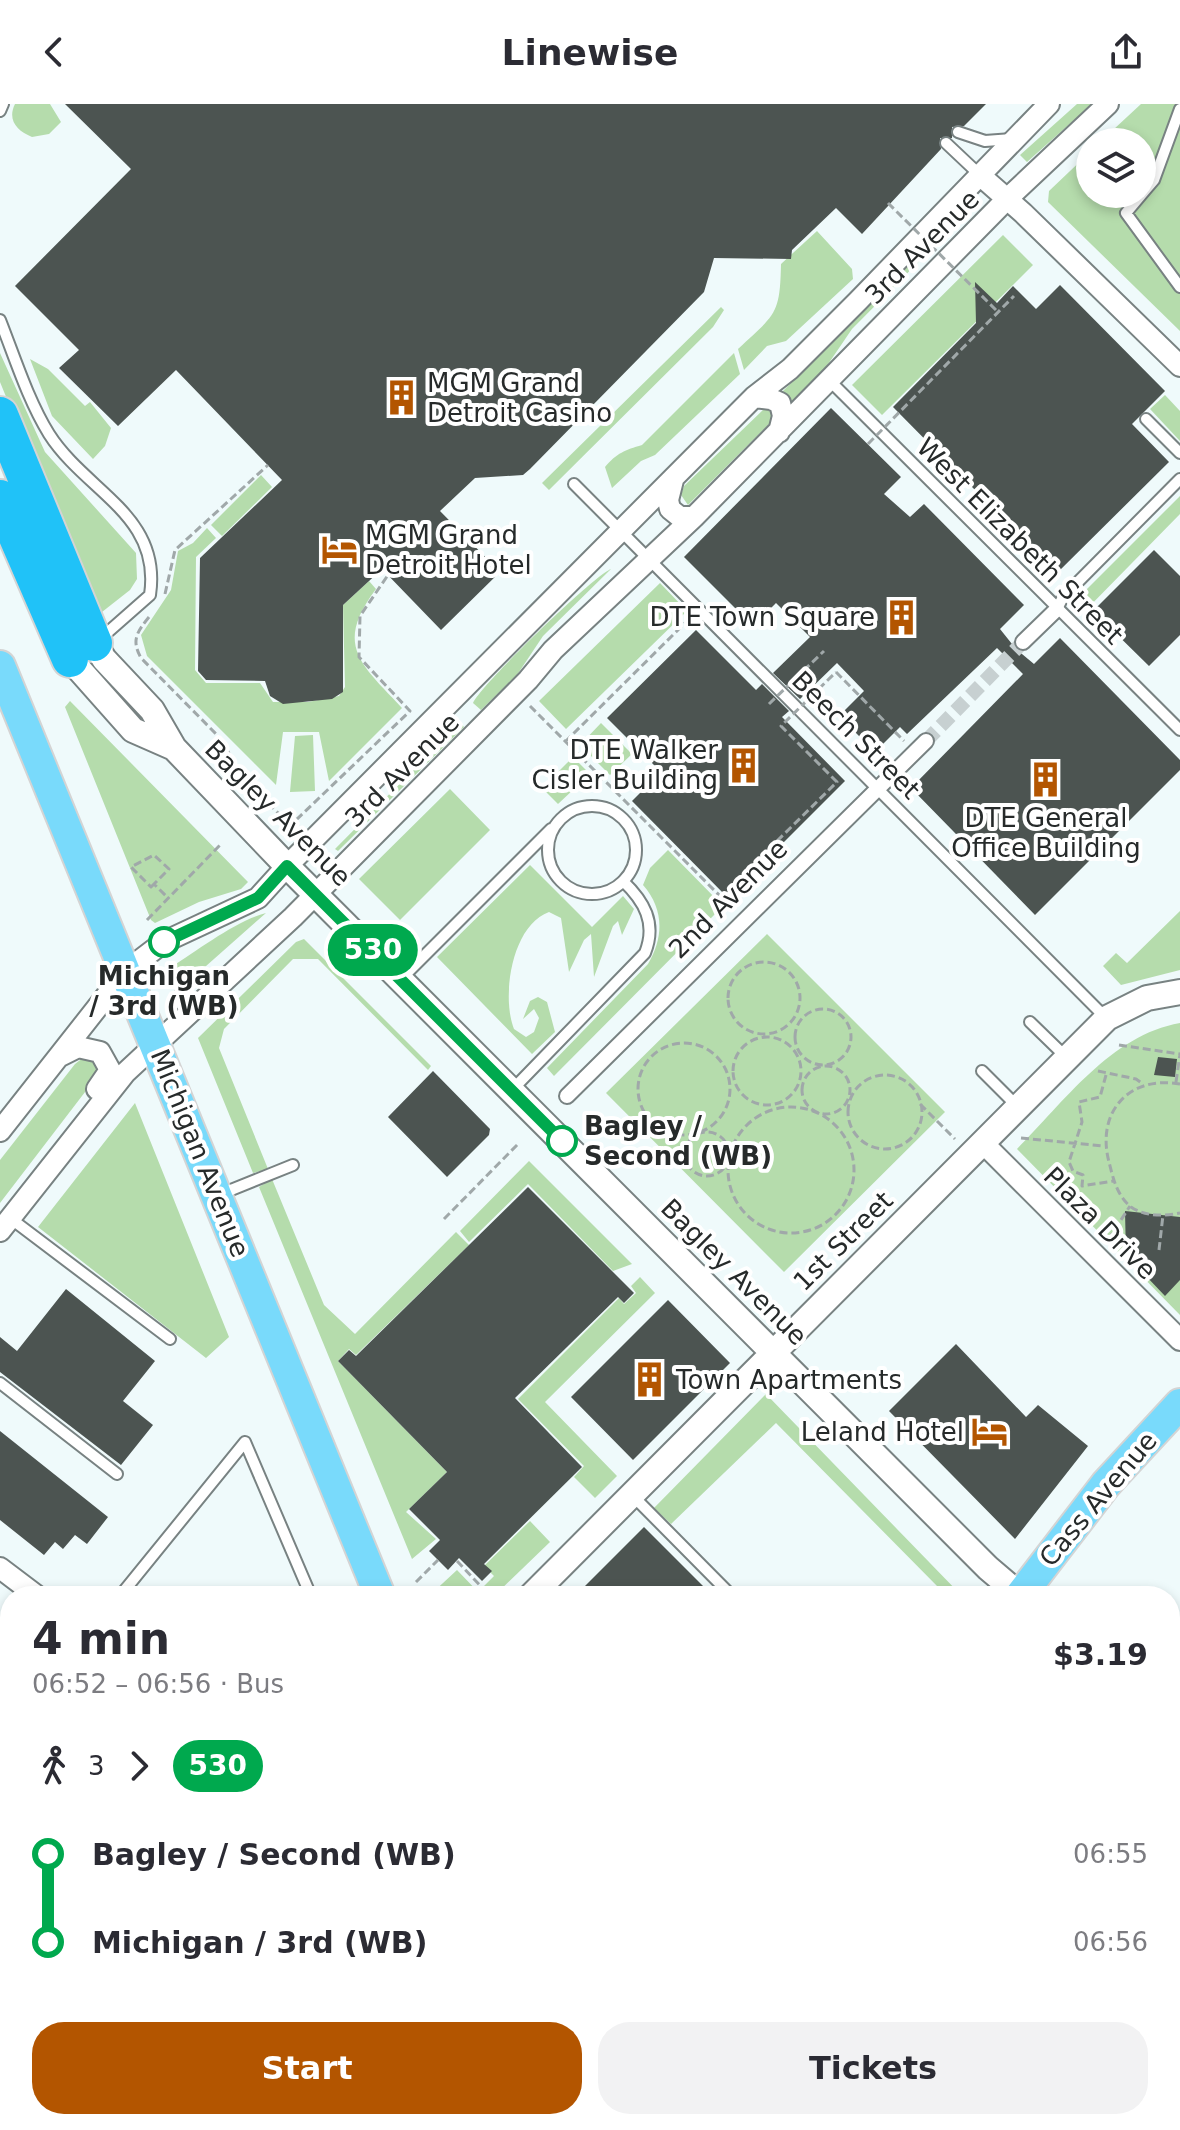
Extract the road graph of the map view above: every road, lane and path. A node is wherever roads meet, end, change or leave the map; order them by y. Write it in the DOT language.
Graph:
graph roads {
  1 [pos="3,104"];
  2 [pos="1049,104"];
  3 [pos="1108,104"];
  4 [pos="1180,109"];
  5 [pos="0,111"];
  6 [pos="958,132"];
  7 [pos="1014,138"];
  8 [pos="946,143"];
  9 [pos="1156,175"];
  10 [pos="982,177"];
  11 [pos="1007,199"];
  12 [pos="888,203"];
  13 [pos="1130,208"];
  14 [pos="1180,287"];
  15 [pos="1014,296"];
  16 [pos="998,312"];
  17 [pos="0,320"];
  18 [pos="1180,366"];
  19 [pos="830,381"];
  20 [pos="754,397"];
  21 [pos="0,415"];
  22 [pos="1146,419"];
  23 [pos="779,432"];
  24 [pos="868,444"];
  25 [pos="1180,453"];
  26 [pos="268,465"];
  27 [pos="1180,479"];
  28 [pos="673,480"];
  29 [pos="574,484"];
  30 [pos="0,498"];
  31 [pos="694,517"];
  32 [pos="621,532"];
  33 [pos="648,557"];
  34 [pos="388,575"];
  35 [pos="161,603"];
  36 [pos="700,608"];
  37 [pos="1057,609"];
  38 [pos="155,610"];
  39 [pos="1023,642"];
  40 [pos="82,651"];
  41 [pos="824,651"];
  42 [pos="0,666"];
  43 [pos="463,693"];
  44 [pos="528,704"];
  45 [pos="769,704"];
  46 [pos="485,724"];
  47 [pos="1180,730"];
  48 [pos="895,732"];
  49 [pos="926,741"];
  50 [pos="565,742"];
  51 [pos="878,789"];
  52 [pos="561,819"];
  53 [pos="777,841"];
  54 [pos="222,843"];
  55 [pos="287,866"];
  56 [pos="623,881"];
  57 [pos="154,884"];
  58 [pos="315,893"];
  59 [pos="168,898"];
  60 [pos="147,920"];
  61 [pos="744,920"];
  62 [pos="167,967"];
  63 [pos="126,971"];
  64 [pos="401,979"];
  65 [pos="1180,992"];
  66 [pos="177,993"];
  67 [pos="1107,1018"];
  68 [pos="1030,1022"];
  69 [pos="767,1036"];
  70 [pos="1119,1045"];
  71 [pos="156,1046"];
  72 [pos="1180,1054"];
  73 [pos="1067,1058"];
  74 [pos="57,1059"];
  75 [pos="826,1065"];
  76 [pos="982,1071"];
  77 [pos="1098,1071"];
  78 [pos="1106,1075"];
  79 [pos="1178,1083"];
  80 [pos="801,1084"];
  81 [pos="1143,1084"];
  82 [pos="511,1091"];
  83 [pos="567,1096"];
  84 [pos="849,1098"];
  85 [pos="920,1104"];
  86 [pos="780,1106"];
  87 [pos="1018,1107"];
  88 [pos="813,1111"];
  89 [pos="0,1131"];
  90 [pos="699,1133"];
  91 [pos="1021,1138"];
  92 [pos="955,1139"];
  93 [pos="982,1142"];
  94 [pos="519,1143"];
  95 [pos="1074,1143"];
  96 [pos="1103,1146"];
  97 [pos="729,1156"];
  98 [pos="55,1161"];
  99 [pos="293,1165"];
  100 [pos="1113,1181"];
  101 [pos="217,1196"];
  102 [pos="1130,1206"];
  103 [pos="1180,1213"];
  104 [pos="1163,1215"];
  105 [pos="444,1219"];
  106 [pos="5,1224"];
  107 [pos="1105,1244"];
  108 [pos="1159,1250"];
  109 [pos="170,1339"];
  110 [pos="1180,1340"];
  111 [pos="774,1351"];
  112 [pos="0,1383"];
  113 [pos="1180,1404"];
  114 [pos="117,1474"];
  115 [pos="632,1494"];
  116 [pos="438,1560"];
  117 [pos="457,1561"];
  118 [pos="0,1568"];
  119 [pos="416,1582"];
  120 [pos="24,1586"];
  121 [pos="128,1586"];
  122 [pos="307,1586"];
  123 [pos="376,1586"];
  124 [pos="481,1586"];
  125 [pos="541,1586"];
  126 [pos="722,1586"];
  127 [pos="1009,1586"];
  128 [pos="1028,1586"];
  1 -- 5 [label="lane"];
  2 -- 7 [label="street, 3rd Avenue"];
  3 -- 11 [label="street, 3rd Avenue"];
  4 -- 9 [label="lane"];
  6 -- 7 [label="lane"];
  7 -- 10 [label="street, 3rd Avenue"];
  8 -- 10 [label="lane"];
  10 -- 11 [label="street"];
  10 -- 20 [label="street, 3rd Avenue"];
  11 -- 18 [label="street"];
  11 -- 19 [label="street, 3rd Avenue"];
  12 -- 16 [label="path, bridge"];
  13 -- 14 [label="lane"];
  15 -- 16 [label="path, bridge"];
  16 -- 24 [label="path, bridge"];
  17 -- 40 [label="lane"];
  19 -- 23 [label="street, 3rd Avenue"];
  19 -- 37 [label="lane, West Elizabeth Street"];
  20 -- 23 [label="street"];
  20 -- 28 [label="street, 3rd Avenue"];
  21 -- 40 [label="highway"];
  22 -- 25 [label="lane"];
  23 -- 31 [label="street, 3rd Avenue"];
  26 -- 35 [label="path"];
  27 -- 37 [label="lane"];
  28 -- 31 [label="street"];
  28 -- 32 [label="street, 3rd Avenue"];
  29 -- 32 [label="lane, Beech Street"];
  30 -- 40 [label="highway"];
  31 -- 33 [label="street, 3rd Avenue"];
  32 -- 33 [label="lane, Beech Street"];
  32 -- 43 [label="street, 3rd Avenue"];
  33 -- 36 [label="lane, Beech Street"];
  33 -- 46 [label="street, 3rd Avenue"];
  34 -- 38 [label="path"];
  36 -- 50 [label="path"];
  36 -- 51 [label="lane, Beech Street"];
  37 -- 39 [label="street"];
  37 -- 47 [label="lane, West Elizabeth Street"];
  40 -- 55 [label="street, Bagley Avenue"];
  41 -- 45 [label="path, bridge"];
  42 -- 63 [label="main road, Michigan Avenue"];
  43 -- 46 [label="street, 3rd Avenue"];
  43 -- 55 [label="street, 3rd Avenue"];
  44 -- 50 [label="path"];
  46 -- 58 [label="street, 3rd Avenue"];
  48 -- 53 [label="path, bridge"];
  49 -- 51 [label="street, 2nd Avenue"];
  50 -- 61 [label="path"];
  51 -- 61 [label="street, 2nd Avenue"];
  51 -- 67 [label="lane, Beech Street"];
  52 -- 56 [label="lane"];
  52 -- 56 [label="lane"];
  52 -- 64 [label="lane"];
  54 -- 59 [label="path"];
  55 -- 58 [label="street, Bagley Avenue"];
  55 -- 63 [label="street, 3rd Avenue"];
  56 -- 82 [label="lane"];
  57 -- 57 [label="path"];
  57 -- 59 [label="path"];
  58 -- 64 [label="street, Bagley Avenue"];
  58 -- 71 [label="street, 3rd Avenue"];
  59 -- 60 [label="path"];
  61 -- 83 [label="street, 2nd Avenue"];
  62 -- 66 [label="path"];
  63 -- 71 [label="main road, Michigan Avenue"];
  63 -- 74 [label="street, 3rd Avenue"];
  64 -- 82 [label="street, Bagley Avenue"];
  65 -- 67 [label="street, 1st Street"];
  67 -- 73 [label="street, 1st Street"];
  68 -- 73 [label="lane"];
  69 -- 69 [label="path"];
  69 -- 80 [label="path"];
  69 -- 86 [label="path"];
  70 -- 72 [label="path"];
  71 -- 98 [label="street, 3rd Avenue"];
  71 -- 101 [label="main road, Michigan Avenue"];
  72 -- 79 [label="path"];
  73 -- 87 [label="street, 1st Street"];
  74 -- 89 [label="street, 3rd Avenue"];
  74 -- 98 [label="street, 3rd Avenue"];
  75 -- 75 [label="path"];
  75 -- 80 [label="path"];
  75 -- 84 [label="path"];
  76 -- 87 [label="lane"];
  77 -- 78 [label="path"];
  78 -- 81 [label="path"];
  78 -- 95 [label="path"];
  79 -- 81 [label="path"];
  80 -- 86 [label="path"];
  80 -- 88 [label="path"];
  81 -- 96 [label="path"];
  82 -- 111 [label="street, Bagley Avenue"];
  84 -- 85 [label="path"];
  84 -- 85 [label="path"];
  84 -- 88 [label="path"];
  85 -- 92 [label="path"];
  86 -- 88 [label="path"];
  86 -- 97 [label="path"];
  87 -- 93 [label="street, 1st Street"];
  88 -- 97 [label="path"];
  90 -- 90 [label="path"];
  90 -- 97 [label="path"];
  90 -- 97 [label="path"];
  91 -- 95 [label="path"];
  93 -- 110 [label="street, Plaza Drive"];
  93 -- 111 [label="street, 1st Street"];
  94 -- 105 [label="path"];
  95 -- 96 [label="path"];
  95 -- 100 [label="path"];
  96 -- 100 [label="path"];
  98 -- 106 [label="street, 3rd Avenue"];
  99 -- 101 [label="lane"];
  100 -- 102 [label="path"];
  101 -- 123 [label="main road, Michigan Avenue"];
  102 -- 104 [label="path"];
  102 -- 107 [label="path"];
  103 -- 104 [label="path"];
  104 -- 108 [label="path"];
  106 -- 109 [label="lane"];
  111 -- 115 [label="street, 1st Street"];
  111 -- 127 [label="street, Bagley Avenue"];
  112 -- 114 [label="lane"];
  113 -- 128 [label="main road, Cass Avenue"];
  115 -- 125 [label="street, 1st Street"];
  115 -- 126 [label="lane"];
  116 -- 119 [label="path"];
  117 -- 124 [label="path"];
  118 -- 120 [label="street"];
  121 -- 122 [label="lane"];
}
